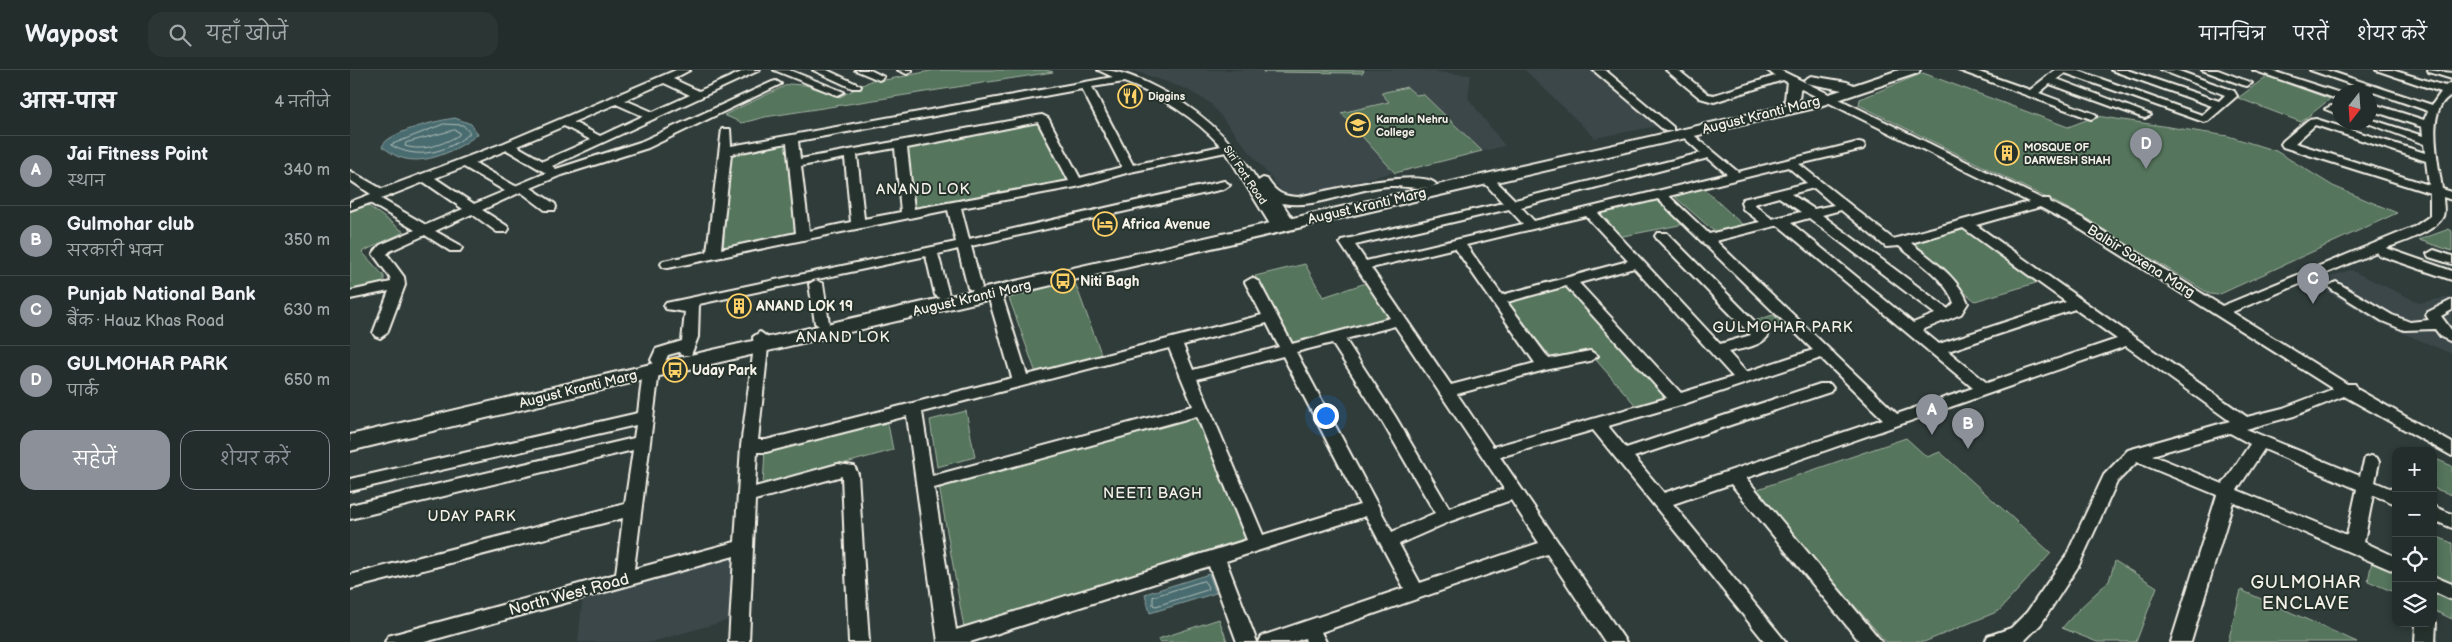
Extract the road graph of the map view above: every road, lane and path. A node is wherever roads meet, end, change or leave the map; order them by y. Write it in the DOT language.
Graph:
graph roads {
  1 [pos="685,70"];
  2 [pos="727,70"];
  3 [pos="755,70"];
  4 [pos="779,70"];
  5 [pos="822,70"];
  6 [pos="860,70"];
  7 [pos="1103,70"];
  8 [pos="1598,70"];
  9 [pos="1672,70"];
  10 [pos="1772,70"];
  11 [pos="1893,70"];
  12 [pos="1913,70"];
  13 [pos="1963,70"];
  14 [pos="2062,70"];
  15 [pos="2066,70"];
  16 [pos="2116,70"];
  17 [pos="2166,70"];
  18 [pos="2207,70"];
  19 [pos="2258,70"];
  20 [pos="2315,70"];
  21 [pos="2381,70"];
  22 [pos="2433,70"];
  23 [pos="1122,74"];
  24 [pos="742,76"];
  25 [pos="1788,76"];
  26 [pos="2452,76"];
  27 [pos="879,77"];
  28 [pos="664,79"];
  29 [pos="804,79"];
  30 [pos="2049,80"];
  31 [pos="2246,83"];
  32 [pos="776,84"];
  33 [pos="1085,85"];
  34 [pos="856,86"];
  35 [pos="2451,89"];
  36 [pos="1828,91"];
  37 [pos="838,92"];
  38 [pos="2031,94"];
  39 [pos="2332,94"];
  40 [pos="699,95"];
  41 [pos="616,100"];
  42 [pos="1792,100"];
  43 [pos="2220,105"];
  44 [pos="1038,106"];
  45 [pos="2377,108"];
  46 [pos="2434,109"];
  47 [pos="2145,115"];
  48 [pos="652,116"];
  49 [pos="2091,116"];
  50 [pos="897,119"];
  51 [pos="564,122"];
  52 [pos="2377,124"];
  53 [pos="2428,126"];
  54 [pos="1670,129"];
  55 [pos="726,131"];
  56 [pos="1686,134"];
  57 [pos="792,138"];
  58 [pos="600,140"];
  59 [pos="2429,142"];
  60 [pos="901,144"];
  61 [pos="508,146"];
  62 [pos="1859,146"];
  63 [pos="1229,148"];
  64 [pos="725,151"];
  65 [pos="851,153"];
  66 [pos="1710,154"];
  67 [pos="2431,159"];
  68 [pos="465,162"];
  69 [pos="1789,162"];
  70 [pos="795,164"];
  71 [pos="542,166"];
  72 [pos="1129,169"];
  73 [pos="555,173"];
  74 [pos="350,175"];
  75 [pos="1735,175"];
  76 [pos="425,177"];
  77 [pos="1487,179"];
  78 [pos="1076,183"];
  79 [pos="1430,184"];
  80 [pos="1816,184"];
  81 [pos="1224,185"];
  82 [pos="518,189"];
  83 [pos="2435,191"];
  84 [pos="1781,193"];
  85 [pos="1660,194"];
  86 [pos="1271,195"];
  87 [pos="376,196"];
  88 [pos="2452,196"];
  89 [pos="2045,202"];
  90 [pos="1512,205"];
  91 [pos="350,206"];
  92 [pos="1844,206"];
  93 [pos="550,207"];
  94 [pos="954,207"];
  95 [pos="473,209"];
  96 [pos="1589,211"];
  97 [pos="908,214"];
  98 [pos="1810,214"];
  99 [pos="1282,221"];
  100 [pos="1776,223"];
  101 [pos="858,224"];
  102 [pos="1966,224"];
  103 [pos="1531,225"];
  104 [pos="502,229"];
  105 [pos="422,230"];
  106 [pos="803,236"];
  107 [pos="1662,236"];
  108 [pos="1706,238"];
  109 [pos="1458,243"];
  110 [pos="1903,243"];
  111 [pos="964,244"];
  112 [pos="455,248"];
  113 [pos="2384,252"];
  114 [pos="714,253"];
  115 [pos="2434,254"];
  116 [pos="933,256"];
  117 [pos="2452,260"];
  118 [pos="1637,263"];
  119 [pos="668,264"];
  120 [pos="1364,266"];
  121 [pos="2452,276"];
  122 [pos="1569,281"];
  123 [pos="1252,282"];
  124 [pos="816,284"];
  125 [pos="398,285"];
  126 [pos="2336,286"];
  127 [pos="985,290"];
  128 [pos="350,295"];
  129 [pos="942,295"];
  130 [pos="1499,300"];
  131 [pos="2077,303"];
  132 [pos="2452,304"];
  133 [pos="2226,310"];
  134 [pos="1946,315"];
  135 [pos="1270,318"];
  136 [pos="1400,320"];
  137 [pos="822,322"];
  138 [pos="2439,324"];
  139 [pos="1911,329"];
  140 [pos="380,333"];
  141 [pos="1336,337"];
  142 [pos="2452,337"];
  143 [pos="2129,340"];
  144 [pos="760,342"];
  145 [pos="1174,342"];
  146 [pos="1287,350"];
  147 [pos="1717,350"];
  148 [pos="1936,350"];
  149 [pos="1824,352"];
  150 [pos="673,353"];
  151 [pos="1590,356"];
  152 [pos="1544,365"];
  153 [pos="1188,376"];
  154 [pos="1742,377"];
  155 [pos="1021,381"];
  156 [pos="1824,388"];
  157 [pos="2349,388"];
  158 [pos="1985,390"];
  159 [pos="1447,391"];
  160 [pos="1678,400"];
  161 [pos="914,408"];
  162 [pos="1202,408"];
  163 [pos="645,417"];
  164 [pos="1895,421"];
  165 [pos="1596,422"];
  166 [pos="2237,424"];
  167 [pos="350,432"];
  168 [pos="2452,440"];
  169 [pos="642,442"];
  170 [pos="2260,442"];
  171 [pos="350,443"];
  172 [pos="748,446"];
  173 [pos="2452,450"];
  174 [pos="1489,454"];
  175 [pos="2134,454"];
  176 [pos="1623,456"];
  177 [pos="2371,462"];
  178 [pos="1734,476"];
  179 [pos="925,484"];
  180 [pos="350,485"];
  181 [pos="2365,485"];
  182 [pos="1515,492"];
  183 [pos="2226,492"];
  184 [pos="746,496"];
  185 [pos="2392,496"];
  186 [pos="1661,501"];
  187 [pos="1371,508"];
  188 [pos="633,509"];
  189 [pos="350,512"];
  190 [pos="2437,515"];
  191 [pos="1445,516"];
  192 [pos="2452,521"];
  193 [pos="1388,541"];
  194 [pos="1258,544"];
  195 [pos="2354,545"];
  196 [pos="1551,546"];
  197 [pos="743,547"];
  198 [pos="1215,557"];
  199 [pos="2392,563"];
  200 [pos="624,580"];
  201 [pos="350,582"];
  202 [pos="2437,585"];
  203 [pos="1415,592"];
  204 [pos="2452,592"];
  205 [pos="2426,627"];
  206 [pos="1313,635"];
  207 [pos="2023,638"];
  208 [pos="948,641"];
  209 [pos="1274,641"];
  210 [pos="395,642"];
  211 [pos="739,642"];
  212 [pos="859,642"];
  213 [pos="1247,642"];
  214 [pos="1616,642"];
  215 [pos="1776,642"];
  216 [pos="1872,642"];
  217 [pos="1995,642"];
  218 [pos="2181,642"];
  219 [pos="2425,642"];
  1 -- 28 [label="street"];
  2 -- 24 [label="street"];
  3 -- 24 [label="street"];
  4 -- 29 [label="street"];
  5 -- 29 [label="street"];
  5 -- 34 [label="street"];
  6 -- 27 [label="street"];
  7 -- 23 [label="street, Siri Fort Road"];
  8 -- 54 [label="street"];
  9 -- 25 [label="street"];
  10 -- 25 [label="street, Balbir Saxena Marg"];
  11 -- 36 [label="main road, August Kranti Marg"];
  12 -- 36 [label="main road, August Kranti Marg"];
  13 -- 38 [label="street"];
  14 -- 30 [label="street"];
  15 -- 43 [label="street"];
  16 -- 43 [label="street"];
  17 -- 43 [label="street"];
  18 -- 31 [label="street"];
  19 -- 39 [label="street"];
  20 -- 46 [label="street"];
  21 -- 35 [label="street"];
  22 -- 26 [label="street"];
  23 -- 33 [label="street"];
  23 -- 63 [label="street, Siri Fort Road"];
  23 -- 86 [label="street, Siri Fort Road"];
  24 -- 40 [label="street"];
  25 -- 36 [label="street, Balbir Saxena Marg"];
  25 -- 42 [label="main road"];
  28 -- 40 [label="street"];
  28 -- 41 [label="street"];
  29 -- 37 [label="street"];
  30 -- 38 [label="street"];
  30 -- 47 [label="street"];
  32 -- 73 [label="street"];
  33 -- 44 [label="street"];
  33 -- 72 [label="street"];
  35 -- 46 [label="street"];
  36 -- 42 [label="main road, August Kranti Marg"];
  36 -- 56 [label="main road, August Kranti Marg"];
  36 -- 89 [label="street, Balbir Saxena Marg"];
  38 -- 49 [label="street"];
  40 -- 48 [label="street"];
  41 -- 48 [label="street"];
  41 -- 51 [label="street"];
  42 -- 54 [label="main road, August Kranti Marg"];
  44 -- 50 [label="street"];
  44 -- 60 [label="street"];
  44 -- 78 [label="street"];
  45 -- 53 [label="street"];
  46 -- 53 [label="street"];
  48 -- 58 [label="street"];
  50 -- 57 [label="street"];
  50 -- 60 [label="street"];
  51 -- 58 [label="street"];
  51 -- 61 [label="street"];
  52 -- 59 [label="street"];
  53 -- 59 [label="street"];
  54 -- 79 [label="main road, August Kranti Marg"];
  55 -- 64 [label="street"];
  56 -- 66 [label="street"];
  56 -- 77 [label="main road, August Kranti Marg"];
  57 -- 64 [label="street"];
  57 -- 70 [label="street"];
  58 -- 71 [label="street"];
  59 -- 67 [label="street"];
  60 -- 65 [label="street"];
  60 -- 97 [label="street"];
  61 -- 68 [label="street"];
  61 -- 71 [label="street"];
  62 -- 69 [label="street"];
  63 -- 72 [label="street"];
  63 -- 99 [label="street, Siri Fort Road"];
  64 -- 114 [label="street"];
  65 -- 70 [label="street"];
  65 -- 101 [label="street"];
  66 -- 75 [label="street"];
  66 -- 90 [label="street"];
  67 -- 83 [label="street"];
  67 -- 83 [label="street"];
  68 -- 76 [label="street"];
  68 -- 82 [label="street"];
  69 -- 75 [label="street"];
  69 -- 80 [label="street"];
  70 -- 106 [label="street"];
  71 -- 73 [label="street"];
  72 -- 78 [label="street"];
  73 -- 82 [label="street"];
  74 -- 87 [label="street"];
  75 -- 85 [label="street"];
  76 -- 87 [label="street"];
  76 -- 95 [label="street"];
  77 -- 90 [label="street"];
  77 -- 99 [label="main road, August Kranti Marg"];
  78 -- 94 [label="street"];
  79 -- 86 [label="street"];
  79 -- 99 [label="main road, August Kranti Marg"];
  80 -- 84 [label="street"];
  80 -- 92 [label="street"];
  81 -- 111 [label="street"];
  82 -- 93 [label="street"];
  82 -- 95 [label="street"];
  83 -- 88 [label="street"];
  83 -- 133 [label="street"];
  84 -- 98 [label="street"];
  84 -- 100 [label="street"];
  85 -- 96 [label="street"];
  85 -- 108 [label="street"];
  86 -- 99 [label="street, Siri Fort Road"];
  87 -- 91 [label="street"];
  87 -- 105 [label="street"];
  89 -- 102 [label="street"];
  89 -- 133 [label="street, Balbir Saxena Marg"];
  90 -- 103 [label="street"];
  90 -- 120 [label="street"];
  92 -- 98 [label="street"];
  92 -- 110 [label="street"];
  94 -- 97 [label="street"];
  94 -- 111 [label="street"];
  95 -- 104 [label="street"];
  95 -- 105 [label="street"];
  96 -- 103 [label="street"];
  96 -- 118 [label="street"];
  97 -- 101 [label="street"];
  98 -- 100 [label="street"];
  98 -- 134 [label="street"];
  99 -- 127 [label="main road, August Kranti Marg"];
  100 -- 108 [label="street"];
  100 -- 139 [label="street"];
  101 -- 106 [label="street"];
  102 -- 110 [label="street"];
  102 -- 131 [label="street"];
  103 -- 109 [label="street"];
  105 -- 112 [label="street"];
  105 -- 125 [label="street"];
  106 -- 114 [label="street"];
  107 -- 147 [label="street"];
  108 -- 149 [label="street"];
  109 -- 120 [label="street"];
  109 -- 130 [label="street"];
  110 -- 134 [label="street"];
  111 -- 127 [label="street"];
  111 -- 150 [label="street"];
  113 -- 121 [label="street"];
  114 -- 119 [label="street"];
  115 -- 117 [label="street"];
  116 -- 129 [label="street"];
  118 -- 122 [label="street"];
  118 -- 147 [label="street"];
  120 -- 136 [label="street"];
  122 -- 130 [label="street"];
  122 -- 160 [label="street"];
  123 -- 135 [label="street"];
  124 -- 137 [label="street"];
  125 -- 128 [label="street"];
  125 -- 140 [label="street"];
  126 -- 138 [label="street"];
  127 -- 129 [label="main road, August Kranti Marg"];
  127 -- 144 [label="main road, August Kranti Marg"];
  127 -- 155 [label="street"];
  129 -- 137 [label="main road, August Kranti Marg"];
  130 -- 152 [label="street"];
  131 -- 143 [label="street"];
  131 -- 148 [label="street"];
  132 -- 138 [label="street"];
  133 -- 157 [label="street, Balbir Saxena Marg"];
  134 -- 139 [label="street"];
  135 -- 145 [label="street"];
  135 -- 146 [label="street"];
  136 -- 141 [label="street"];
  136 -- 159 [label="street"];
  137 -- 144 [label="main road, August Kranti Marg"];
  138 -- 142 [label="street"];
  139 -- 148 [label="street"];
  141 -- 146 [label="street"];
  141 -- 191 [label="street"];
  143 -- 158 [label="street"];
  143 -- 166 [label="street"];
  144 -- 150 [label="main road, August Kranti Marg"];
  144 -- 150 [label="main road, August Kranti Marg"];
  144 -- 172 [label="street"];
  145 -- 153 [label="street"];
  145 -- 155 [label="street"];
  146 -- 153 [label="street"];
  146 -- 187 [label="street"];
  147 -- 154 [label="street"];
  148 -- 158 [label="street"];
  149 -- 154 [label="street"];
  149 -- 164 [label="street"];
  150 -- 163 [label="street"];
  150 -- 167 [label="main road, August Kranti Marg"];
  150 -- 171 [label="main road, August Kranti Marg"];
  151 -- 152 [label="street"];
  152 -- 159 [label="street"];
  153 -- 162 [label="street"];
  154 -- 160 [label="street"];
  155 -- 161 [label="street"];
  156 -- 176 [label="street"];
  157 -- 166 [label="street"];
  157 -- 168 [label="street, Balbir Saxena Marg"];
  157 -- 173 [label="street, Balbir Saxena Marg"];
  158 -- 164 [label="street"];
  159 -- 174 [label="street"];
  160 -- 165 [label="street"];
  161 -- 172 [label="street"];
  161 -- 179 [label="street"];
  162 -- 179 [label="street"];
  162 -- 194 [label="street"];
  163 -- 169 [label="street"];
  163 -- 180 [label="street"];
  164 -- 178 [label="street"];
  165 -- 174 [label="street"];
  165 -- 176 [label="street"];
  166 -- 170 [label="street"];
  166 -- 175 [label="street"];
  169 -- 188 [label="street"];
  169 -- 189 [label="street"];
  170 -- 181 [label="street"];
  170 -- 183 [label="street"];
  172 -- 184 [label="street"];
  174 -- 182 [label="street"];
  175 -- 183 [label="street"];
  175 -- 207 [label="street"];
  176 -- 186 [label="street"];
  177 -- 181 [label="street"];
  178 -- 186 [label="street"];
  178 -- 216 [label="street"];
  179 -- 208 [label="street"];
  181 -- 185 [label="street"];
  181 -- 195 [label="street"];
  182 -- 191 [label="street"];
  182 -- 196 [label="street"];
  183 -- 195 [label="street"];
  183 -- 218 [label="street"];
  184 -- 197 [label="street"];
  184 -- 212 [label="street"];
  186 -- 215 [label="street"];
  187 -- 193 [label="street"];
  187 -- 194 [label="street"];
  188 -- 200 [label="street"];
  188 -- 201 [label="street"];
  190 -- 192 [label="street"];
  191 -- 193 [label="street"];
  193 -- 203 [label="street"];
  194 -- 198 [label="street"];
  195 -- 199 [label="street"];
  196 -- 203 [label="street"];
  196 -- 214 [label="street"];
  197 -- 200 [label="street, North West Road"];
  197 -- 211 [label="street"];
  198 -- 208 [label="street"];
  198 -- 213 [label="street"];
  200 -- 210 [label="street, North West Road"];
  202 -- 204 [label="street"];
  203 -- 206 [label="street"];
  205 -- 219 [label="street"];
  206 -- 209 [label="street"];
  207 -- 217 [label="street"];
}
